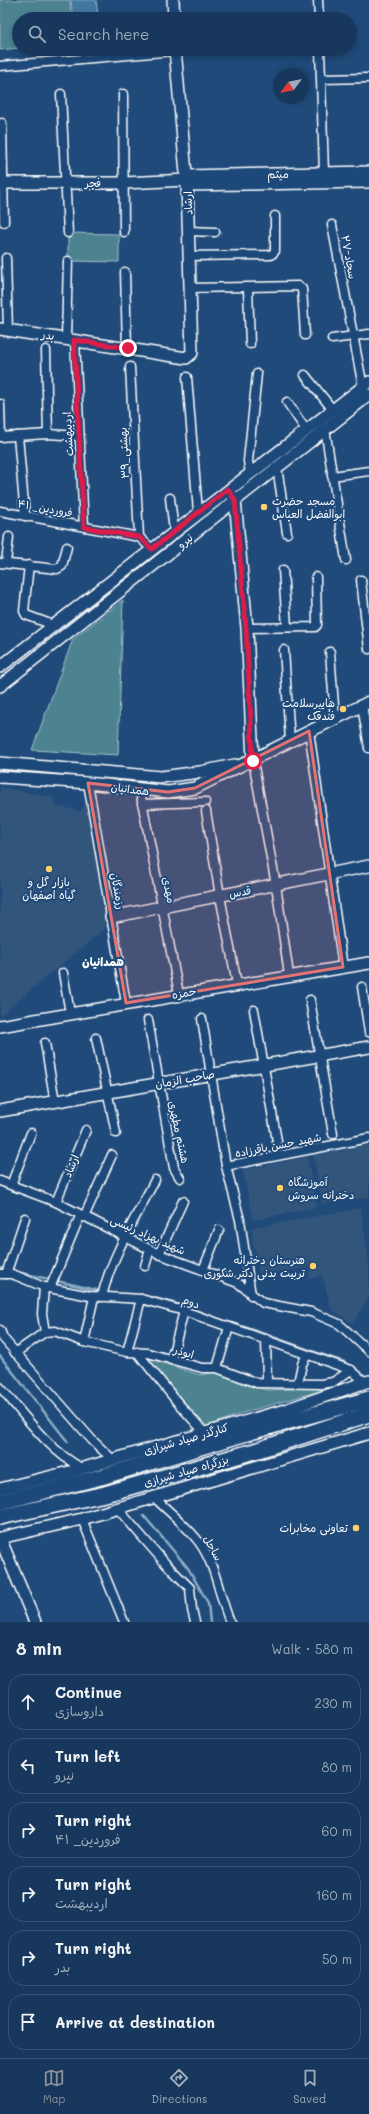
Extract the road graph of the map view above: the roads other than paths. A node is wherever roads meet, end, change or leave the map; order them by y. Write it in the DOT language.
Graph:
graph roads {
  1 [pos="173,0"];
  2 [pos="318,0"];
  3 [pos="174,12"];
  4 [pos="319,12"];
  5 [pos="109,56"];
  6 [pos="176,56"];
  7 [pos="320,56"];
  8 [pos="0,66"];
  9 [pos="369,78"];
  10 [pos="322,79"];
  11 [pos="61,94"];
  12 [pos="123,94"];
  13 [pos="2,123"];
  14 [pos="369,172"];
  15 [pos="324,173"];
  16 [pos="187,180"];
  17 [pos="198,180"];
  18 [pos="65,182"];
  19 [pos="369,182"];
  20 [pos="1,183"];
  21 [pos="124,183"];
  22 [pos="275,216"];
  23 [pos="4,222"];
  24 [pos="332,226"];
  25 [pos="188,231"];
  26 [pos="124,232"];
  27 [pos="215,232"];
  28 [pos="68,233"];
  29 [pos="190,256"];
  30 [pos="6,258"];
  31 [pos="68,261"];
  32 [pos="124,272"];
  33 [pos="191,288"];
  34 [pos="248,288"];
  35 [pos="4,330"];
  36 [pos="369,334"];
  37 [pos="305,335"];
  38 [pos="352,337"];
  39 [pos="70,339"];
  40 [pos="332,339"];
  41 [pos="250,344"];
  42 [pos="128,348"];
  43 [pos="46,350"];
  44 [pos="190,357"];
  45 [pos="130,367"];
  46 [pos="257,374"];
  47 [pos="305,375"];
  48 [pos="187,377"];
  49 [pos="368,392"];
  50 [pos="287,402"];
  51 [pos="0,404"];
  52 [pos="333,410"];
  53 [pos="325,429"];
  54 [pos="306,430"];
  55 [pos="48,434"];
  56 [pos="18,436"];
  57 [pos="79,436"];
  58 [pos="1,437"];
  59 [pos="277,467"];
  60 [pos="369,471"];
  61 [pos="250,473"];
  62 [pos="332,476"];
  63 [pos="228,489"];
  64 [pos="170,498"];
  65 [pos="235,500"];
  66 [pos="0,511"];
  67 [pos="198,512"];
  68 [pos="26,516"];
  69 [pos="84,527"];
  70 [pos="174,531"];
  71 [pos="287,533"];
  72 [pos="9,537"];
  73 [pos="139,537"];
  74 [pos="67,547"];
  75 [pos="152,549"];
  76 [pos="346,560"];
  77 [pos="3,563"];
  78 [pos="29,565"];
  79 [pos="283,570"];
  80 [pos="316,577"];
  81 [pos="361,580"];
  82 [pos="53,625"];
  83 [pos="287,626"];
  84 [pos="246,628"];
  85 [pos="369,649"];
  86 [pos="284,650"];
  87 [pos="330,652"];
  88 [pos="0,667"];
  89 [pos="0,686"];
  90 [pos="366,703"];
  91 [pos="334,718"];
  92 [pos="309,731"];
  93 [pos="290,741"];
  94 [pos="369,748"];
  95 [pos="253,761"];
  96 [pos="0,763"];
  97 [pos="0,777"];
  98 [pos="88,783"];
  99 [pos="140,790"];
  100 [pos="205,802"];
  101 [pos="142,804"];
  102 [pos="206,810"];
  103 [pos="369,866"];
  104 [pos="330,874"];
  105 [pos="276,885"];
  106 [pos="220,896"];
  107 [pos="161,907"];
  108 [pos="111,917"];
  109 [pos="369,962"];
  110 [pos="343,967"];
  111 [pos="63,973"];
  112 [pos="289,975"];
  113 [pos="237,984"];
  114 [pos="362,987"];
  115 [pos="179,994"];
  116 [pos="310,1000"];
  117 [pos="126,1003"];
  118 [pos="254,1010"];
  119 [pos="70,1013"];
  120 [pos="202,1019"];
  121 [pos="148,1020"];
  122 [pos="0,1026"];
  123 [pos="369,1032"];
  124 [pos="96,1038"];
  125 [pos="45,1043"];
  126 [pos="369,1047"];
  127 [pos="319,1055"];
  128 [pos="264,1065"];
  129 [pos="211,1074"];
  130 [pos="158,1084"];
  131 [pos="108,1094"];
  132 [pos="55,1102"];
  133 [pos="0,1111"];
  134 [pos="86,1130"];
  135 [pos="30,1133"];
  136 [pos="116,1133"];
  137 [pos="333,1134"];
  138 [pos="369,1138"];
  139 [pos="277,1141"];
  140 [pos="112,1155"];
  141 [pos="226,1166"];
  142 [pos="180,1178"];
  143 [pos="155,1180"];
  144 [pos="0,1181"];
  145 [pos="11,1185"];
  146 [pos="183,1201"];
  147 [pos="56,1202"];
  148 [pos="82,1216"];
  149 [pos="25,1218"];
  150 [pos="219,1230"];
  151 [pos="126,1238"];
  152 [pos="150,1249"];
  153 [pos="159,1254"];
  154 [pos="145,1266"];
  155 [pos="203,1270"];
  156 [pos="3,1274"];
  157 [pos="47,1288"];
  158 [pos="251,1294"];
  159 [pos="98,1297"];
  160 [pos="141,1299"];
  161 [pos="184,1311"];
  162 [pos="229,1327"];
  163 [pos="0,1330"];
  164 [pos="45,1332"];
  165 [pos="266,1339"];
  166 [pos="84,1342"];
  167 [pos="369,1351"];
  168 [pos="127,1352"];
  169 [pos="137,1352"];
  170 [pos="16,1353"];
  171 [pos="307,1355"];
  172 [pos="171,1360"];
  173 [pos="217,1368"];
  174 [pos="351,1370"];
  175 [pos="267,1383"];
  176 [pos="298,1383"];
  177 [pos="368,1384"];
  178 [pos="0,1387"];
  179 [pos="369,1399"];
  180 [pos="369,1414"];
  181 [pos="369,1425"];
  182 [pos="250,1432"];
  183 [pos="205,1433"];
  184 [pos="369,1433"];
  185 [pos="258,1450"];
  186 [pos="113,1460"];
  187 [pos="83,1469"];
  188 [pos="0,1489"];
  189 [pos="155,1498"];
  190 [pos="0,1502"];
  191 [pos="118,1509"];
  192 [pos="0,1517"];
  193 [pos="82,1519"];
  194 [pos="0,1538"];
  195 [pos="4,1559"];
  196 [pos="35,1622"];
  197 [pos="124,1622"];
  198 [pos="195,1622"];
  199 [pos="230,1622"];
  1 -- 3 [label="street"];
  2 -- 4 [label="street"];
  5 -- 8 [label="street"];
  6 -- 16 [label="street, ارشاد"];
  7 -- 10 [label="street"];
  9 -- 10 [label="street"];
  10 -- 15 [label="street"];
  11 -- 18 [label="street"];
  12 -- 21 [label="street"];
  13 -- 20 [label="street"];
  14 -- 15 [label="street, میثم"];
  15 -- 17 [label="street, میثم"];
  16 -- 17 [label="street, میثم"];
  16 -- 21 [label="street, فجر"];
  16 -- 25 [label="street, ارشاد"];
  17 -- 19 [label="street, میثم"];
  18 -- 20 [label="street, فجر"];
  18 -- 21 [label="street, فجر"];
  18 -- 28 [label="street"];
  20 -- 23 [label="street"];
  21 -- 26 [label="street"];
  22 -- 29 [label="street"];
  24 -- 38 [label="street, ۲۷-سجاد"];
  25 -- 27 [label="street"];
  25 -- 29 [label="street, ارشاد"];
  29 -- 33 [label="street, ارشاد"];
  30 -- 35 [label="street"];
  31 -- 39 [label="street, اردیبهشت"];
  32 -- 42 [label="street"];
  33 -- 34 [label="street"];
  33 -- 44 [label="street, ارشاد"];
  34 -- 37 [label="street"];
  34 -- 41 [label="street"];
  35 -- 39 [label="street, بدر"];
  36 -- 38 [label="street"];
  38 -- 40 [label="street"];
  38 -- 49 [label="street, ۲۷-سجاد"];
  39 -- 42 [label="street, بدر"];
  39 -- 57 [label="street, اردیبهشت"];
  42 -- 44 [label="street, بدر"];
  43 -- 55 [label="street"];
  45 -- 73 [label="street, ۳۹_بهشتی"];
  46 -- 61 [label="street"];
  47 -- 52 [label="street"];
  48 -- 67 [label="street"];
  49 -- 52 [label="street, نیرو"];
  49 -- 53 [label="street, نیرو"];
  50 -- 54 [label="street"];
  51 -- 58 [label="street"];
  52 -- 54 [label="street, نیرو"];
  53 -- 59 [label="street, نیرو"];
  53 -- 62 [label="street"];
  54 -- 61 [label="street, نیرو"];
  55 -- 56 [label="street"];
  55 -- 57 [label="street"];
  56 -- 58 [label="street"];
  56 -- 68 [label="street"];
  57 -- 69 [label="street, اردیبهشت"];
  59 -- 65 [label="street, نیرو"];
  59 -- 71 [label="street"];
  60 -- 62 [label="street"];
  61 -- 63 [label="street, نیرو"];
  62 -- 76 [label="street"];
  63 -- 65 [label="street"];
  63 -- 67 [label="street, نیرو"];
  64 -- 70 [label="street"];
  65 -- 84 [label="street"];
  65 -- 89 [label="street, نیرو"];
  66 -- 68 [label="street, ۴۱ _فروردین"];
  67 -- 70 [label="street, نیرو"];
  68 -- 69 [label="street, ۴۱ _فروردین"];
  69 -- 73 [label="street, ۴۱ _فروردین"];
  70 -- 75 [label="street, نیرو"];
  72 -- 77 [label="street"];
  73 -- 75 [label="street"];
  74 -- 78 [label="street"];
  75 -- 82 [label="street, نیرو"];
  77 -- 78 [label="street"];
  78 -- 82 [label="street"];
  79 -- 83 [label="street"];
  80 -- 83 [label="street"];
  81 -- 85 [label="street"];
  82 -- 88 [label="street, نیرو"];
  83 -- 84 [label="street"];
  84 -- 95 [label="street"];
  86 -- 93 [label="street"];
  87 -- 91 [label="street"];
  90 -- 91 [label="street, همدانیان"];
  90 -- 94 [label="street"];
  91 -- 92 [label="street, همدانیان"];
  92 -- 93 [label="street, همدانیان"];
  92 -- 104 [label="street"];
  93 -- 95 [label="street, همدانیان"];
  95 -- 96 [label="street, همدانیان"];
  95 -- 99 [label="street, همدانیان"];
  95 -- 105 [label="street"];
  97 -- 98 [label="street, همدانیان"];
  98 -- 99 [label="street, همدانیان"];
  98 -- 108 [label="street, رزمندگان"];
  99 -- 101 [label="street, مهدی"];
  100 -- 101 [label="street"];
  101 -- 107 [label="street, مهدی"];
  102 -- 106 [label="street"];
  103 -- 104 [label="street, قدس"];
  104 -- 105 [label="street, قدس"];
  104 -- 110 [label="street"];
  105 -- 106 [label="street, قدس"];
  105 -- 112 [label="street"];
  106 -- 107 [label="street, قدس"];
  106 -- 113 [label="street"];
  107 -- 108 [label="street, قدس"];
  107 -- 115 [label="street, مهدی"];
  108 -- 117 [label="street, رزمندگان"];
  109 -- 110 [label="street, حمزه"];
  110 -- 112 [label="street, حمزه"];
  111 -- 119 [label="street"];
  112 -- 113 [label="street, حمزه"];
  113 -- 115 [label="street, حمزه"];
  114 -- 123 [label="street"];
  115 -- 117 [label="street, حمزه"];
  116 -- 127 [label="street"];
  117 -- 119 [label="street, حمزه"];
  118 -- 128 [label="street"];
  119 -- 122 [label="street, حمزه"];
  120 -- 129 [label="street"];
  121 -- 130 [label="street, هشتم مطهری"];
  124 -- 131 [label="street"];
  125 -- 132 [label="street"];
  126 -- 127 [label="street, صاحب الزمان"];
  127 -- 128 [label="street, صاحب الزمان"];
  127 -- 137 [label="street"];
  128 -- 129 [label="street, صاحب الزمان"];
  128 -- 139 [label="street"];
  129 -- 130 [label="street, صاحب الزمان"];
  129 -- 141 [label="street"];
  130 -- 131 [label="street, صاحب الزمان"];
  130 -- 142 [label="street, هشتم مطهری"];
  131 -- 132 [label="street, صاحب الزمان"];
  131 -- 136 [label="street"];
  132 -- 133 [label="street, صاحب الزمان"];
  134 -- 147 [label="street, ارشاد"];
  135 -- 145 [label="street"];
  138 -- 141 [label="street, شهید حسن باقرزاده"];
  140 -- 148 [label="street"];
  141 -- 158 [label="street, شهید حسن باقرزاده"];
  143 -- 151 [label="street"];
  144 -- 145 [label="street, شهید بهزاد رئیسی"];
  145 -- 147 [label="street, شهید بهزاد رئیسی"];
  146 -- 153 [label="street"];
  147 -- 148 [label="street, شهید بهزاد رئیسی"];
  148 -- 151 [label="street, شهید بهزاد رئیسی"];
  148 -- 157 [label="street"];
  149 -- 156 [label="street"];
  150 -- 155 [label="street"];
  151 -- 152 [label="street, شهید بهزاد رئیسی"];
  151 -- 159 [label="street"];
  152 -- 153 [label="street, شهید بهزاد رئیسی"];
  152 -- 154 [label="street"];
  153 -- 155 [label="street, شهید بهزاد رئیسی"];
  155 -- 158 [label="street, شهید بهزاد رئیسی"];
  156 -- 157 [label="street, دوم"];
  157 -- 159 [label="street, دوم"];
  157 -- 164 [label="street"];
  158 -- 167 [label="street, شهید بهزاد رئیسی"];
  159 -- 160 [label="street, دوم"];
  159 -- 166 [label="street"];
  160 -- 161 [label="street, دوم"];
  160 -- 168 [label="street"];
  161 -- 162 [label="street, دوم"];
  161 -- 172 [label="street"];
  162 -- 165 [label="street, دوم"];
  162 -- 173 [label="street"];
  163 -- 170 [label="street"];
  164 -- 166 [label="street, ابوذر"];
  164 -- 170 [label="street"];
  165 -- 171 [label="street, دوم"];
  165 -- 175 [label="street"];
  166 -- 168 [label="street, ابوذر"];
  168 -- 169 [label="street, ابوذر"];
  169 -- 172 [label="street, ابوذر"];
  169 -- 183 [label="street"];
  170 -- 186 [label="street"];
  171 -- 174 [label="street, دوم"];
  171 -- 176 [label="street"];
  172 -- 173 [label="street, ابوذر"];
  173 -- 175 [label="street, ابوذر"];
  174 -- 176 [label="street, ابوذر"];
  174 -- 177 [label="street, دوم"];
  175 -- 176 [label="street, ابوذر"];
  177 -- 182 [label="highway"];
  177 -- 183 [label="street, کنارگذر صیاد شیرازی"];
  178 -- 187 [label="street"];
  179 -- 182 [label="highway, بزرگراه صیاد شیرازی"];
  180 -- 185 [label="highway, بزرگراه صیاد شیرازی"];
  181 -- 185 [label="highway"];
  182 -- 190 [label="highway, بزرگراه صیاد شیرازی"];
  183 -- 186 [label="street, کنارگذر صیاد شیرازی"];
  184 -- 189 [label="street"];
  185 -- 192 [label="highway, بزرگراه صیاد شیرازی"];
  186 -- 187 [label="street, کنارگذر صیاد شیرازی"];
  187 -- 188 [label="street, کنارگذر صیاد شیرازی"];
  189 -- 191 [label="street"];
  189 -- 199 [label="street, ساحل"];
  191 -- 193 [label="street"];
  191 -- 198 [label="street"];
  193 -- 194 [label="street"];
  193 -- 197 [label="street"];
  194 -- 195 [label="street"];
  195 -- 196 [label="street"];
}
